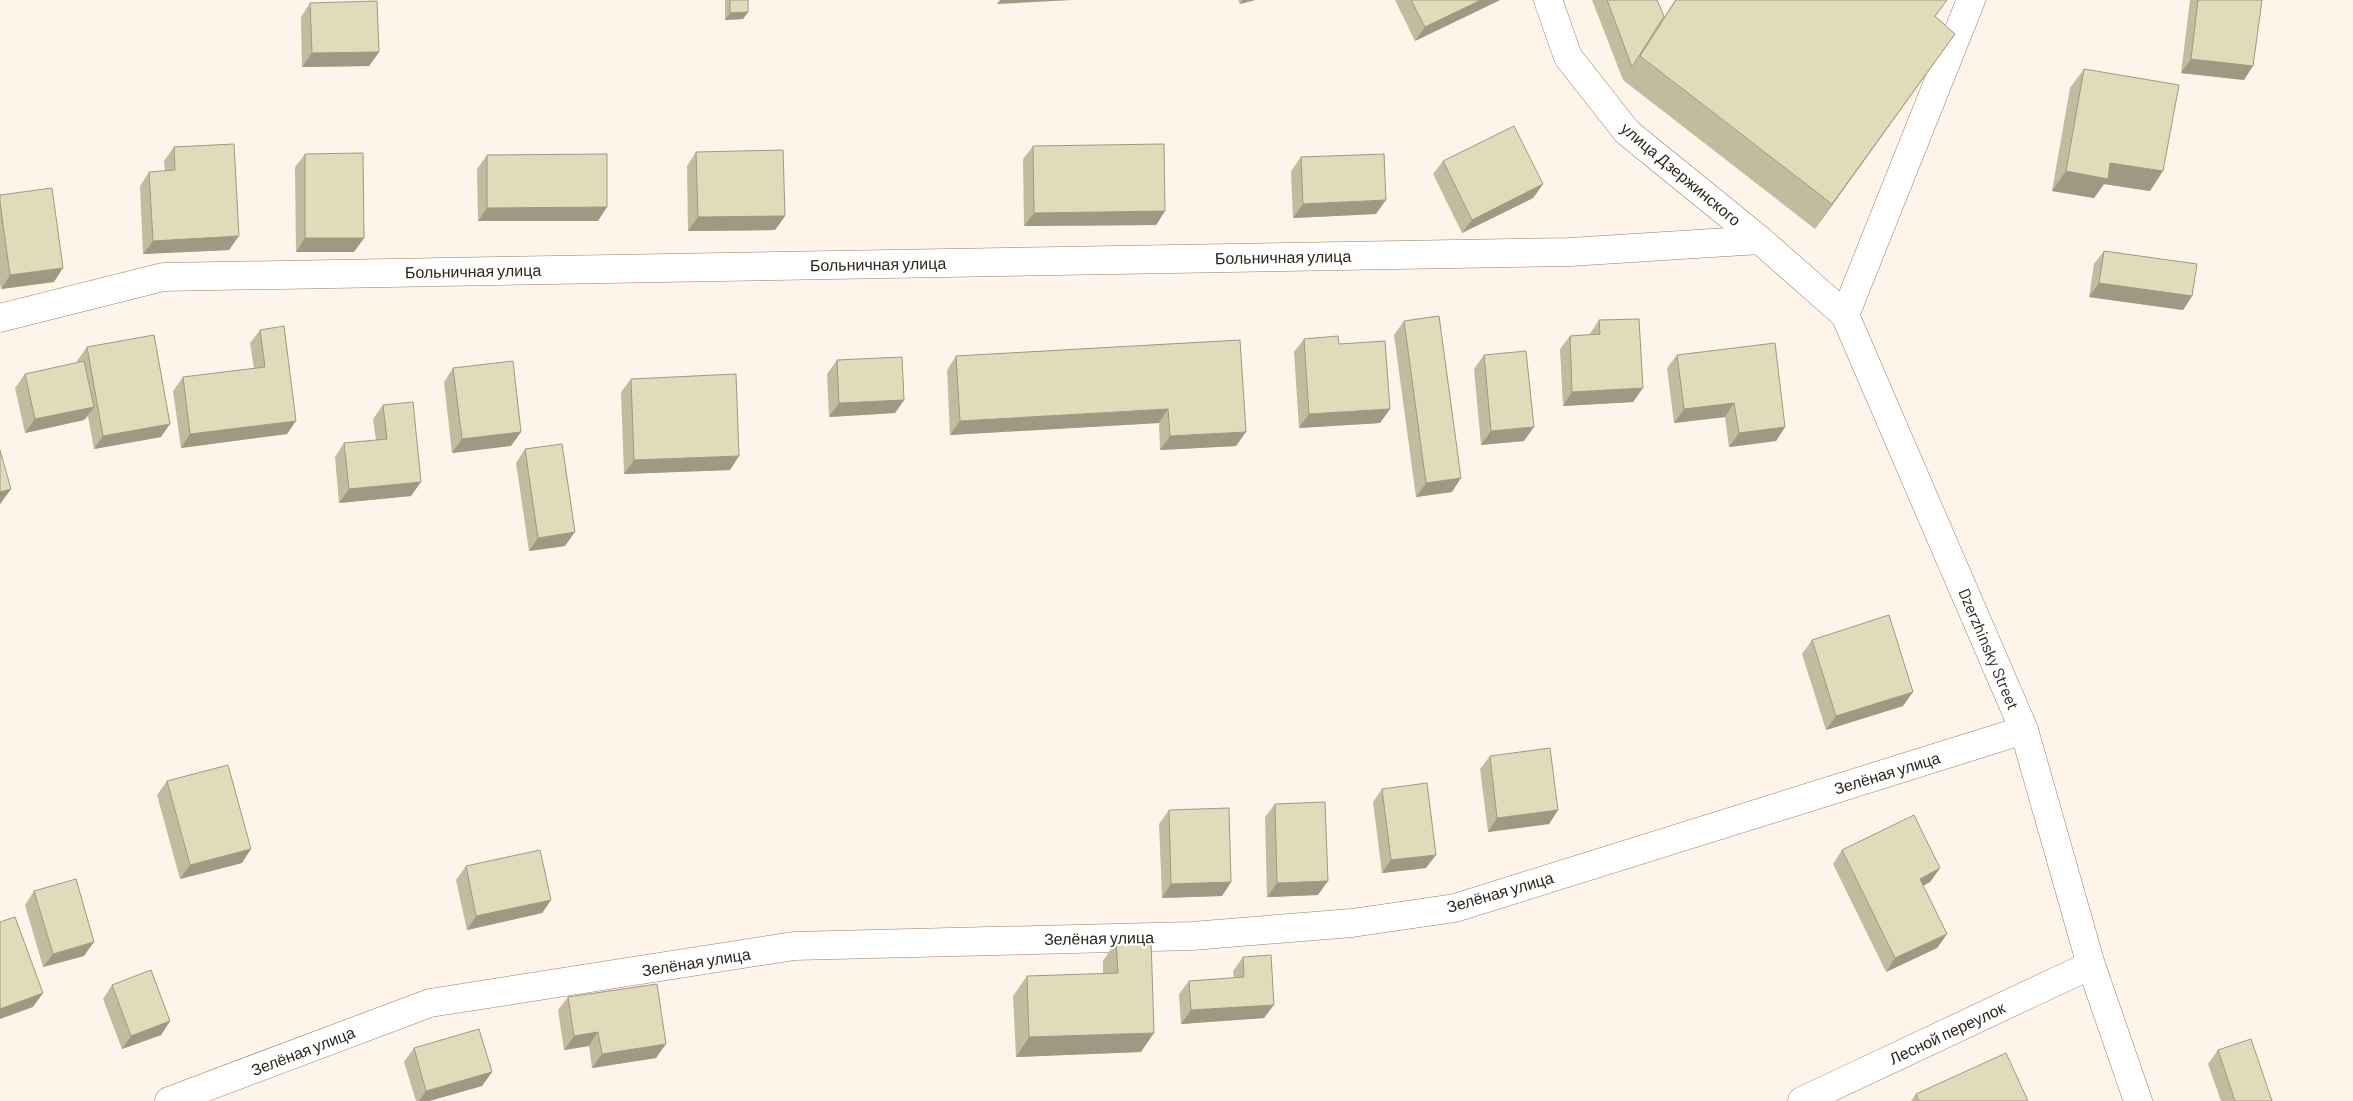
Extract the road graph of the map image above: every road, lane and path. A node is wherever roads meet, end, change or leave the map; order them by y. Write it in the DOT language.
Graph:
graph roads {
  1 [pos="1548,0"];
  2 [pos="1971,0"];
  3 [pos="1760,240"];
  4 [pos="1845,315"];
  5 [pos="0,318"];
  6 [pos="2024,730"];
  7 [pos="2091,965"];
  8 [pos="169,1101"];
  9 [pos="1802,1101"];
  10 [pos="2138,1101"];
  1 -- 3 [label="street, улица Дзержинского"];
  2 -- 4 [label="street"];
  3 -- 4 [label="street, Dzerzhinsky Street"];
  3 -- 5 [label="street, Больничная улица"];
  4 -- 6 [label="street, Dzerzhinsky Street"];
  6 -- 7 [label="street, Dzerzhinsky Street"];
  6 -- 8 [label="street, Зелёная улица"];
  7 -- 9 [label="street, Лесной переулок"];
  7 -- 10 [label="street, Dzerzhinsky Street"];
}
